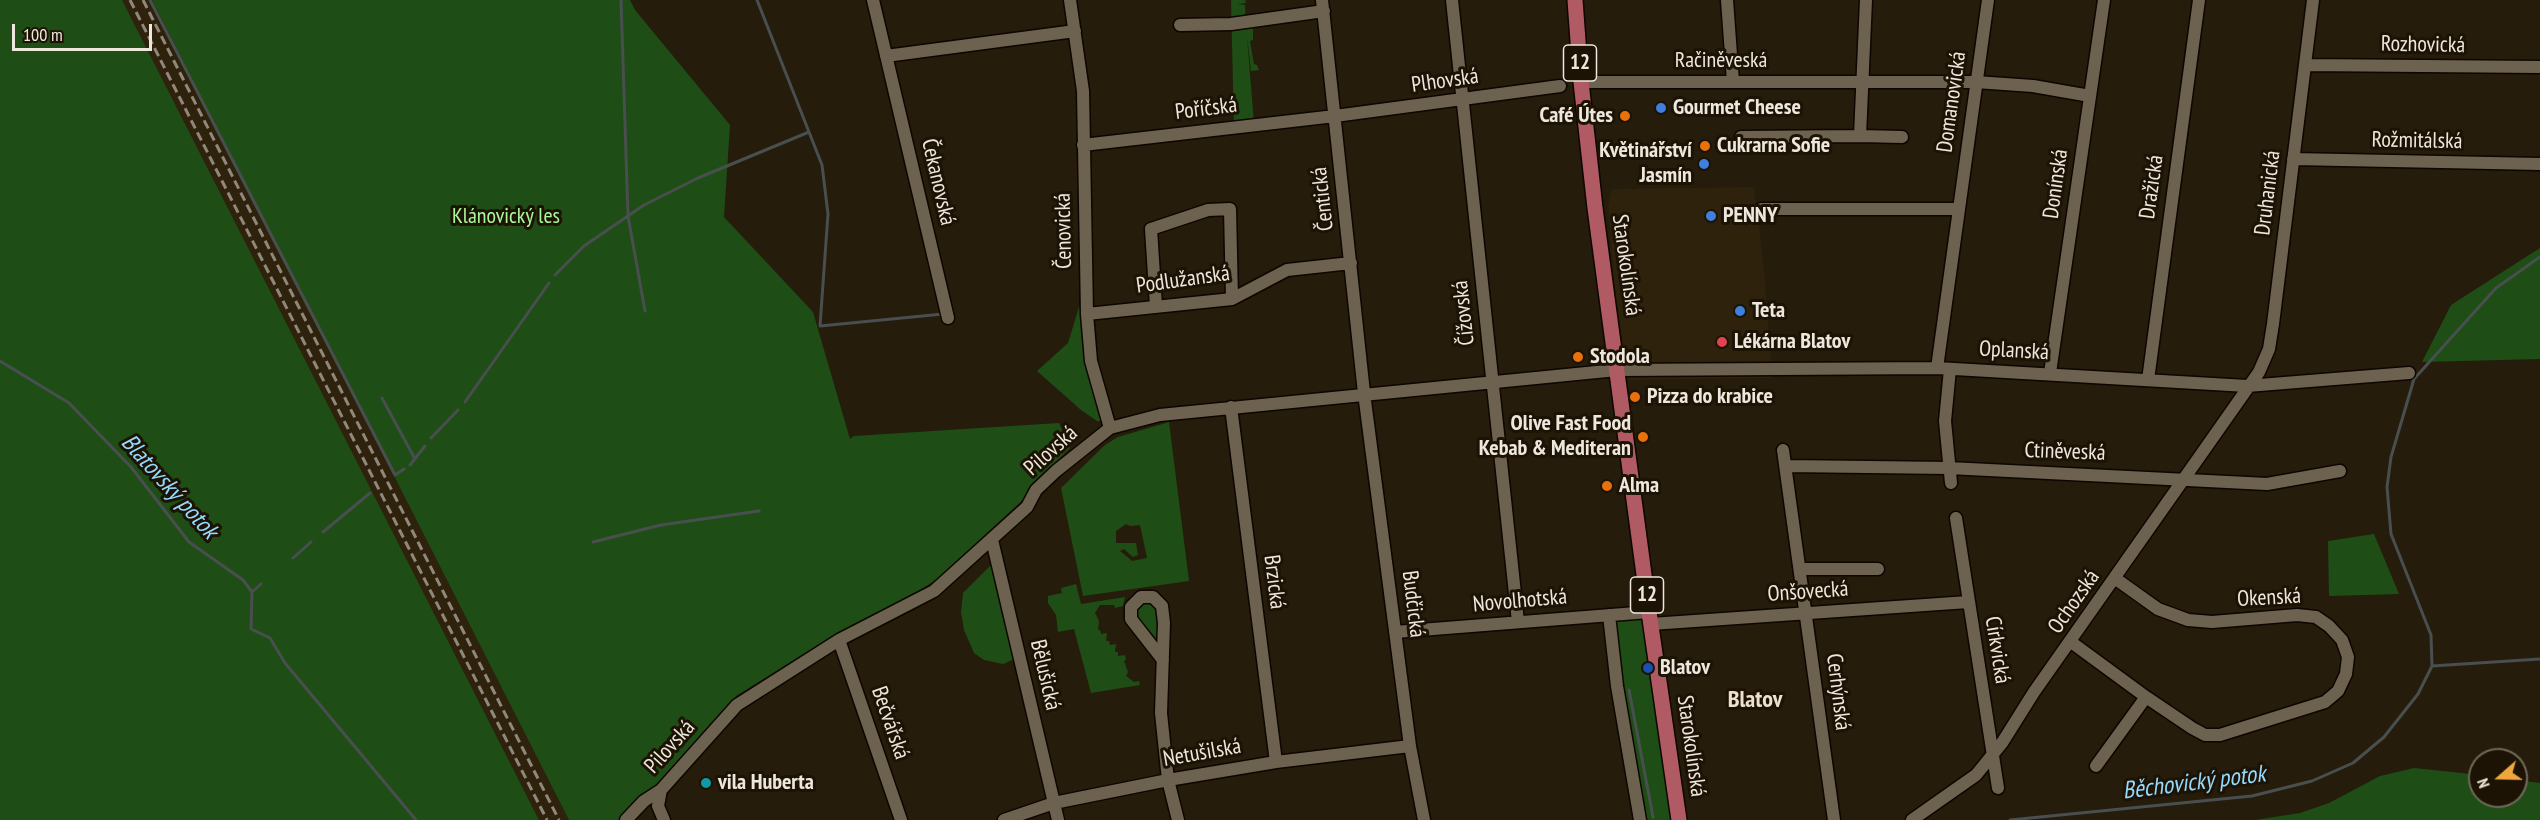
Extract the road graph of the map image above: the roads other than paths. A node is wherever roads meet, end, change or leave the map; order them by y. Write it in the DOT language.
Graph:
graph roads {
  1 [pos="873,0"];
  2 [pos="1070,0"];
  3 [pos="1452,0"];
  4 [pos="1575,0"];
  5 [pos="1727,0"];
  6 [pos="1866,0"];
  7 [pos="1988,0"];
  8 [pos="2104,0"];
  9 [pos="2199,0"];
  10 [pos="2313,0"];
  11 [pos="1323,6"];
  12 [pos="1180,25"];
  13 [pos="1075,31"];
  14 [pos="886,56"];
  15 [pos="2306,65"];
  16 [pos="2540,67"];
  17 [pos="1581,82"];
  18 [pos="1733,82"];
  19 [pos="1976,82"];
  20 [pos="1861,83"];
  21 [pos="1560,86"];
  22 [pos="2090,96"];
  23 [pos="1463,100"];
  24 [pos="1335,116"];
  25 [pos="1860,136"];
  26 [pos="1741,137"];
  27 [pos="1902,137"];
  28 [pos="1083,145"];
  29 [pos="2293,159"];
  30 [pos="2540,164"];
  31 [pos="1761,209"];
  32 [pos="1959,209"];
  33 [pos="1351,263"];
  34 [pos="1232,299"];
  35 [pos="1156,306"];
  36 [pos="1087,314"];
  37 [pos="948,318"];
  38 [pos="1943,369"];
  39 [pos="1617,370"];
  40 [pos="2050,373"];
  41 [pos="2409,373"];
  42 [pos="2148,380"];
  43 [pos="1493,384"];
  44 [pos="2247,386"];
  45 [pos="1364,393"];
  46 [pos="1231,407"];
  47 [pos="1110,428"];
  48 [pos="1784,450"];
  49 [pos="1786,466"];
  50 [pos="1949,468"];
  51 [pos="2340,471"];
  52 [pos="2185,478"];
  53 [pos="1951,483"];
  54 [pos="1956,518"];
  55 [pos="992,540"];
  56 [pos="1800,569"];
  57 [pos="1878,569"];
  58 [pos="2116,579"];
  59 [pos="1968,602"];
  60 [pos="1807,613"];
  61 [pos="1609,615"];
  62 [pos="1650,618"];
  63 [pos="1518,622"];
  64 [pos="1395,632"];
  65 [pos="839,640"];
  66 [pos="2071,642"];
  67 [pos="1163,660"];
  68 [pos="2146,697"];
  69 [pos="1410,746"];
  70 [pos="1993,755"];
  71 [pos="1276,762"];
  72 [pos="2096,766"];
  73 [pos="1168,780"];
  74 [pos="1998,788"];
  75 [pos="661,790"];
  76 [pos="1054,803"];
  77 [pos="626,820"];
  78 [pos="664,820"];
  79 [pos="902,820"];
  80 [pos="1004,820"];
  81 [pos="1058,820"];
  82 [pos="1178,820"];
  83 [pos="1424,820"];
  84 [pos="1640,820"];
  85 [pos="1679,820"];
  86 [pos="1834,820"];
  87 [pos="1912,820"];
  1 -- 14 [label="street, Čekanovská"];
  2 -- 13 [label="street, Čenovická"];
  3 -- 23 [label="street, Čížovská"];
  4 -- 17 [label="main road, Starokolínská / 12"];
  5 -- 18 [label="street"];
  6 -- 20 [label="street"];
  7 -- 19 [label="street, Domanovická"];
  8 -- 22 [label="street, Donínská"];
  9 -- 42 [label="street, Dražická"];
  10 -- 15 [label="street, Druhanická"];
  11 -- 12 [label="street"];
  11 -- 24 [label="street, Čentická"];
  13 -- 14 [label="street"];
  13 -- 28 [label="street, Čenovická"];
  14 -- 37 [label="street, Čekanovská"];
  15 -- 16 [label="street, Rozhovická"];
  15 -- 29 [label="street, Druhanická"];
  17 -- 18 [label="street, Račiněveská"];
  17 -- 39 [label="main road, Starokolínská / 12"];
  18 -- 20 [label="street, Račiněveská"];
  19 -- 20 [label="street, Račiněveská"];
  19 -- 22 [label="street, Račiněveská"];
  19 -- 32 [label="street, Domanovická"];
  20 -- 25 [label="street"];
  21 -- 23 [label="street, Plhovská"];
  22 -- 40 [label="street, Donínská"];
  23 -- 24 [label="street, Plhovská"];
  23 -- 43 [label="street, Čížovská"];
  24 -- 28 [label="street, Poříčská"];
  24 -- 33 [label="street, Čentická"];
  25 -- 26 [label="street"];
  25 -- 27 [label="street"];
  28 -- 36 [label="street, Čenovická"];
  29 -- 30 [label="street, Rožmitálská"];
  29 -- 44 [label="street, Druhanická"];
  31 -- 32 [label="street"];
  32 -- 38 [label="street, Domanovická"];
  33 -- 34 [label="street, Podlužanská"];
  33 -- 45 [label="street, Čentická"];
  34 -- 35 [label="street, Podlužanská"];
  34 -- 35 [label="street"];
  35 -- 36 [label="street, Podlužanská"];
  36 -- 47 [label="street, Čenovická"];
  38 -- 39 [label="street, Oplanská"];
  38 -- 40 [label="street, Oplanská"];
  38 -- 50 [label="street"];
  39 -- 43 [label="street, Pilovská"];
  39 -- 62 [label="main road, Starokolínská / 12"];
  40 -- 42 [label="street, Oplanská"];
  41 -- 44 [label="street, Oplanská"];
  42 -- 44 [label="street, Oplanská"];
  43 -- 45 [label="street, Pilovská"];
  43 -- 63 [label="street, Čížovská"];
  44 -- 52 [label="street, Ochozská"];
  45 -- 46 [label="street, Pilovská"];
  45 -- 64 [label="street, Budčická"];
  46 -- 47 [label="street, Pilovská"];
  46 -- 71 [label="street, Brzická"];
  47 -- 55 [label="street, Pilovská"];
  48 -- 49 [label="street, Cerhýnská"];
  49 -- 50 [label="street, Ctiněveská"];
  49 -- 56 [label="street, Cerhýnská"];
  50 -- 52 [label="street, Ctiněveská"];
  50 -- 53 [label="street"];
  51 -- 52 [label="street, Ctiněveská"];
  52 -- 58 [label="street, Ochozská"];
  54 -- 59 [label="street, Církvická"];
  55 -- 65 [label="street, Pilovská"];
  55 -- 76 [label="street, Bělušická"];
  56 -- 57 [label="street"];
  56 -- 60 [label="street, Cerhýnská"];
  58 -- 66 [label="street, Ochozská"];
  58 -- 68 [label="street, Okenská"];
  59 -- 60 [label="street, Onšovecká"];
  59 -- 70 [label="street, Církvická"];
  60 -- 62 [label="street, Onšovecká"];
  60 -- 86 [label="street, Cerhýnská"];
  61 -- 62 [label="street, Novolhotská"];
  61 -- 63 [label="street, Novolhotská"];
  61 -- 84 [label="street"];
  62 -- 85 [label="main road, Starokolínská / 12"];
  63 -- 64 [label="street, Novolhotská"];
  64 -- 69 [label="street, Budčická"];
  65 -- 75 [label="street, Pilovská"];
  65 -- 79 [label="street, Bečvářská"];
  66 -- 68 [label="street, Okenská"];
  66 -- 70 [label="street, Ochozská"];
  67 -- 67 [label="street"];
  67 -- 73 [label="street"];
  68 -- 72 [label="street"];
  69 -- 71 [label="street, Netušilská"];
  69 -- 83 [label="street, Budčická"];
  70 -- 74 [label="street, Církvická"];
  70 -- 87 [label="street, Ochozská"];
  71 -- 73 [label="street, Netušilská"];
  73 -- 76 [label="street, Netušilská"];
  73 -- 82 [label="street"];
  75 -- 77 [label="street, Pilovská"];
  75 -- 78 [label="street"];
  76 -- 80 [label="street, Netušilská"];
  76 -- 81 [label="street, Bělušická"];
}
